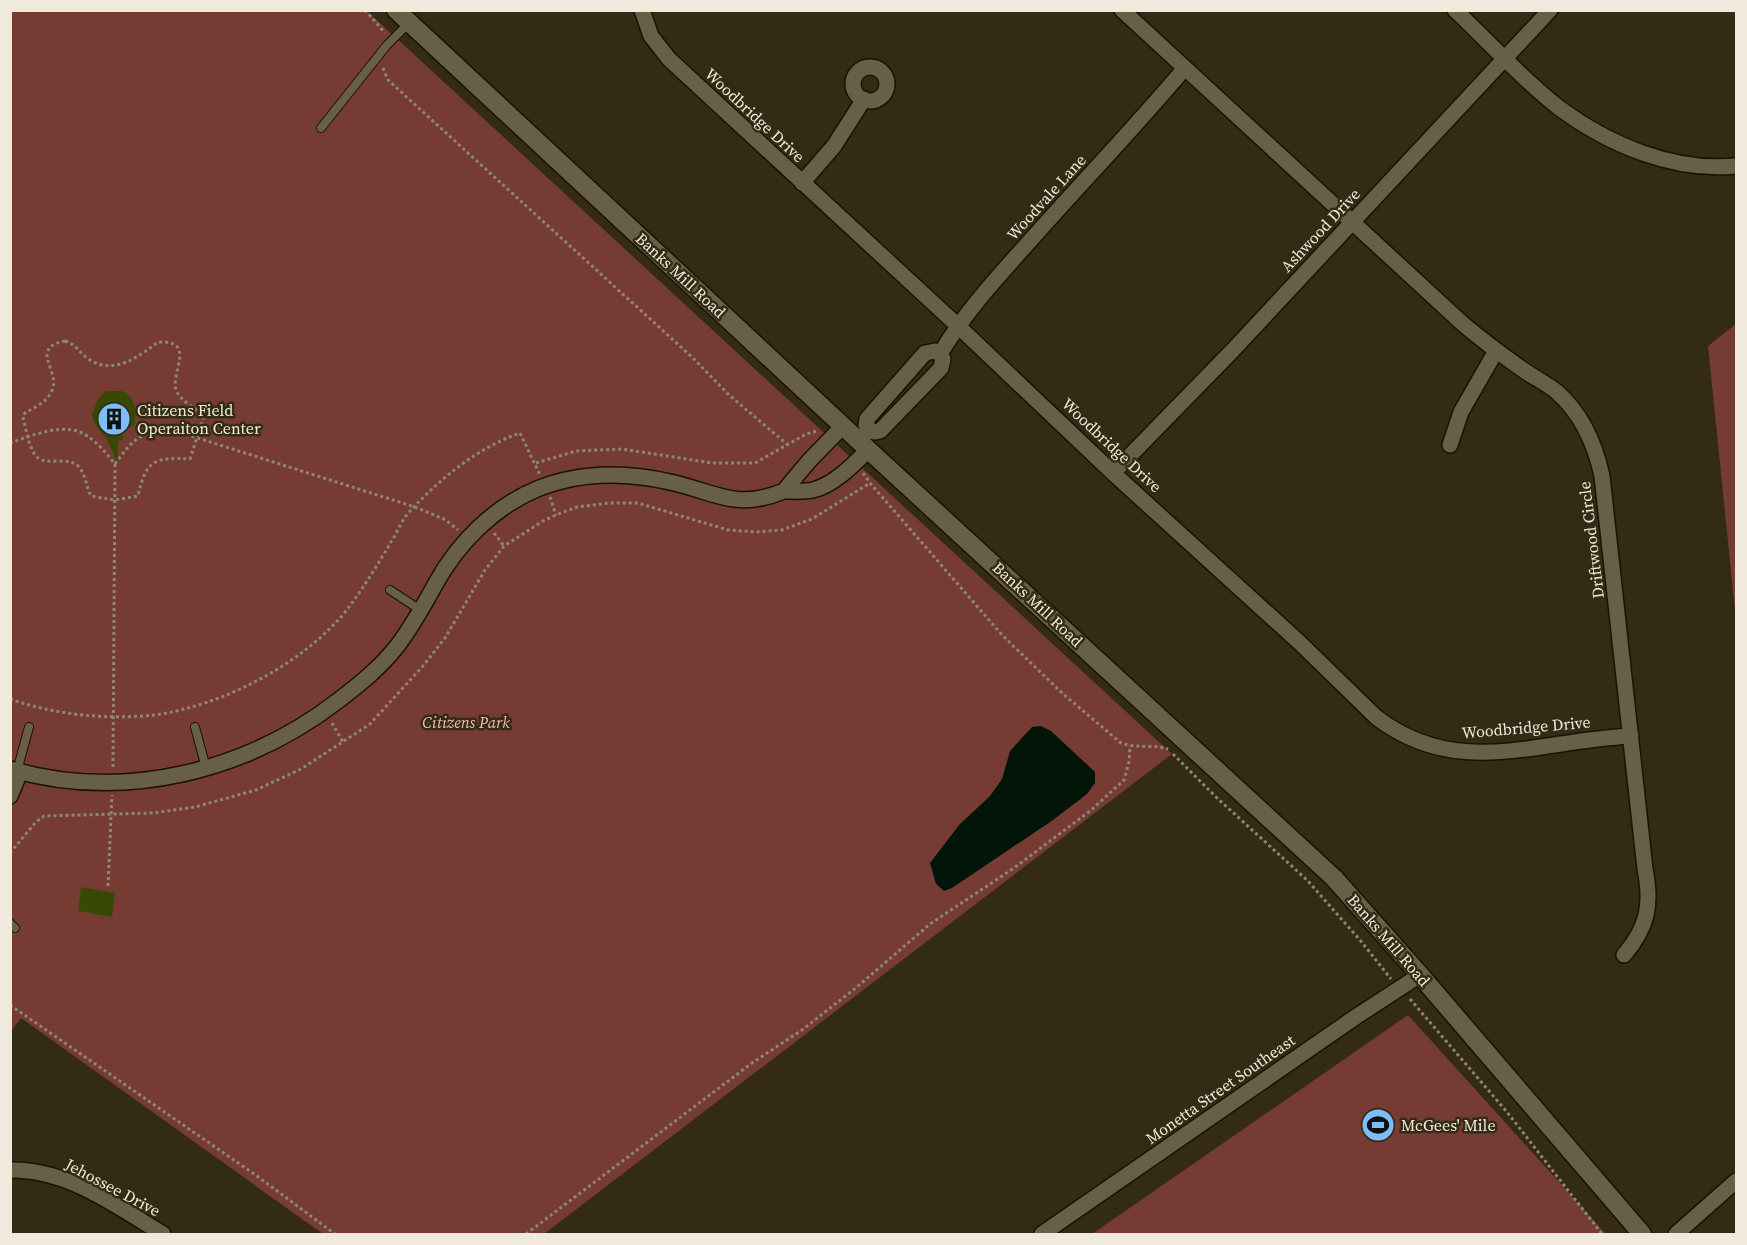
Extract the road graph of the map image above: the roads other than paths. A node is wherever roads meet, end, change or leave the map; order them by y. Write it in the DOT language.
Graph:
graph roads {
  1 [pos="642,10"];
  2 [pos="1122,10"];
  3 [pos="1455,10"];
  4 [pos="1550,10"];
  5 [pos="403,17"];
  6 [pos="1506,58"];
  7 [pos="1184,69"];
  8 [pos="864,99"];
  9 [pos="321,129"];
  10 [pos="1737,166"];
  11 [pos="802,183"];
  12 [pos="1351,222"];
  13 [pos="957,325"];
  14 [pos="1496,351"];
  15 [pos="838,431"];
  16 [pos="866,440"];
  17 [pos="1450,445"];
  18 [pos="1113,472"];
  19 [pos="784,491"];
  20 [pos="390,590"];
  21 [pos="422,611"];
  22 [pos="29,727"];
  23 [pos="195,727"];
  24 [pos="1631,736"];
  25 [pos="206,768"];
  26 [pos="16,771"];
  27 [pos="10,796"];
  28 [pos="1624,955"];
  29 [pos="1420,975"];
  30 [pos="10,1170"];
  31 [pos="1737,1181"];
  32 [pos="163,1234"];
  33 [pos="1042,1234"];
  34 [pos="1642,1234"];
  35 [pos="1676,1234"];
  1 -- 11 [label="street, Woodbridge Drive"];
  2 -- 7 [label="street"];
  3 -- 6 [label="street"];
  4 -- 6 [label="street, Ashwood Drive"];
  5 -- 9 [label="lane"];
  5 -- 15 [label="street, Banks Mill Road"];
  6 -- 10 [label="street"];
  6 -- 12 [label="street, Ashwood Drive"];
  7 -- 12 [label="street"];
  7 -- 13 [label="street, Woodvale Lane"];
  8 -- 11 [label="street"];
  11 -- 13 [label="street, Woodbridge Drive"];
  12 -- 14 [label="street, Driftwood Circle"];
  12 -- 18 [label="street, Ashwood Drive"];
  13 -- 16 [label="street, Woodvale Lane"];
  13 -- 18 [label="street, Woodbridge Drive"];
  14 -- 17 [label="street"];
  14 -- 24 [label="street, Driftwood Circle"];
  15 -- 16 [label="street, Banks Mill Road"];
  15 -- 19 [label="street"];
  16 -- 19 [label="street"];
  16 -- 29 [label="street, Banks Mill Road"];
  18 -- 24 [label="street, Woodbridge Drive"];
  19 -- 21 [label="street"];
  20 -- 21 [label="lane"];
  21 -- 25 [label="street"];
  22 -- 26 [label="lane"];
  23 -- 25 [label="lane"];
  24 -- 28 [label="street, Driftwood Circle"];
  25 -- 26 [label="street"];
  26 -- 27 [label="street"];
  29 -- 33 [label="street, Monetta Street Southeast"];
  29 -- 34 [label="street, Banks Mill Road"];
  30 -- 32 [label="street, Jehossee Drive"];
  31 -- 35 [label="street"];
}
